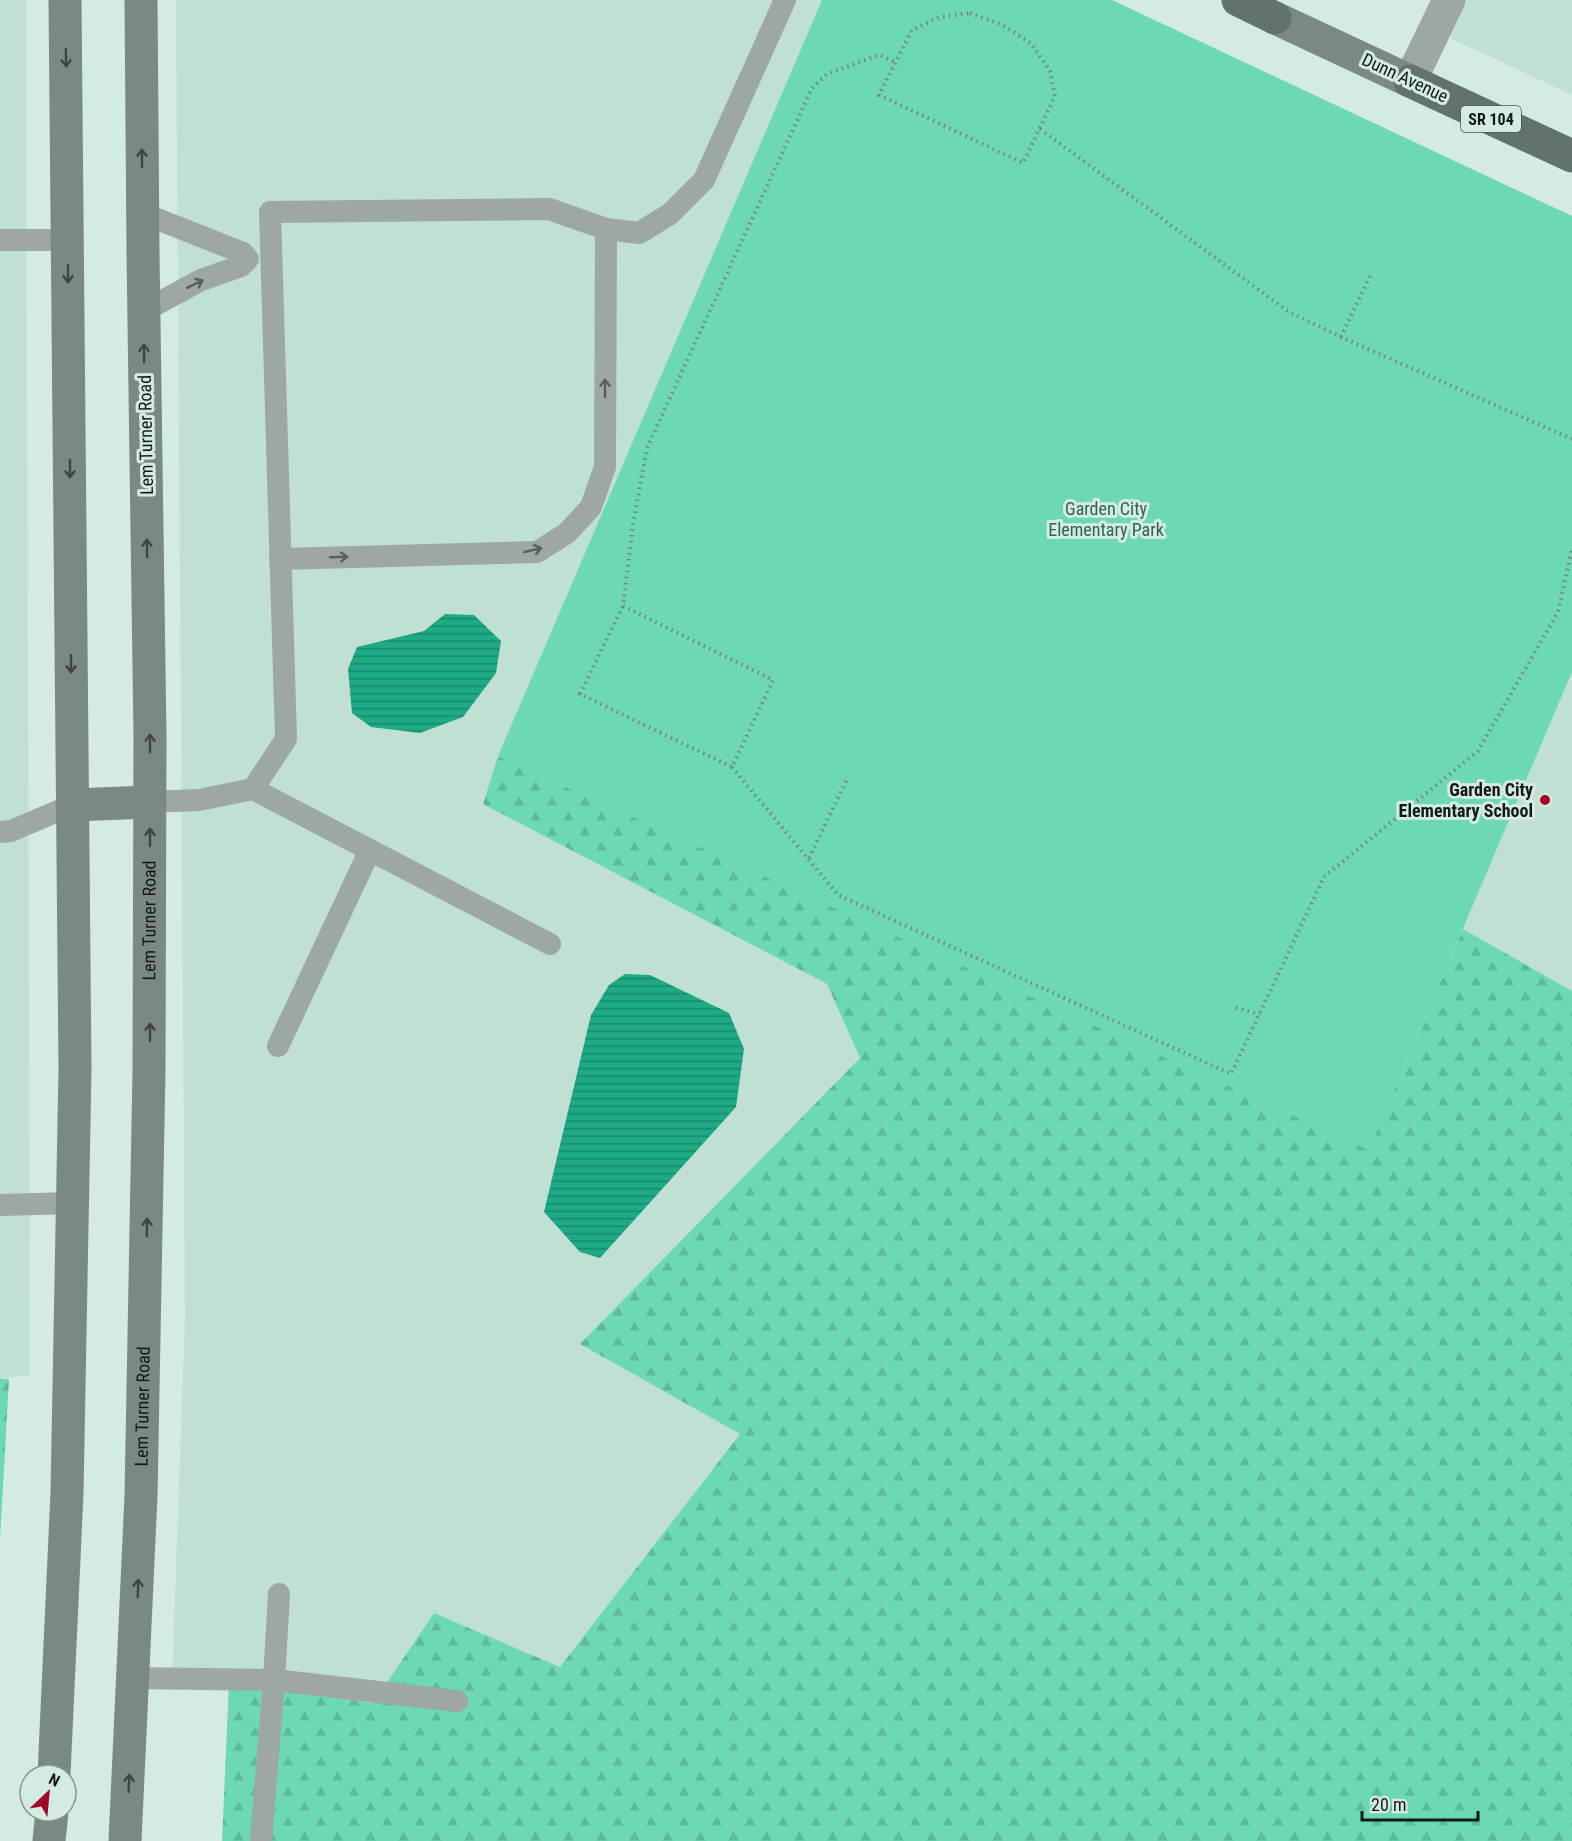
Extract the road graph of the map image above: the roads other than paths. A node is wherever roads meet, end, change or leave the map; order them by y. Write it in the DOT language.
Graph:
graph roads {
  1 [pos="66,0"];
  2 [pos="141,0"];
  3 [pos="785,0"];
  4 [pos="1238,0"];
  5 [pos="1449,0"];
  6 [pos="1410,81"];
  7 [pos="1572,156"];
  8 [pos="142,213"];
  9 [pos="606,229"];
  10 [pos="0,240"];
  11 [pos="68,240"];
  12 [pos="248,259"];
  13 [pos="271,260"];
  14 [pos="144,311"];
  15 [pos="280,559"];
  16 [pos="253,789"];
  17 [pos="150,802"];
  18 [pos="72,805"];
  19 [pos="0,832"];
  20 [pos="370,850"];
  21 [pos="550,944"];
  22 [pos="278,1046"];
  23 [pos="73,1203"];
  24 [pos="0,1206"];
  25 [pos="279,1594"];
  26 [pos="134,1678"];
  27 [pos="274,1680"];
  28 [pos="457,1701"];
  29 [pos="55,1763"];
  30 [pos="51,1823"];
  31 [pos="50,1841"];
  32 [pos="125,1841"];
  33 [pos="261,1841"];
  1 -- 11 [label="main road, one-way"];
  8 -- 2 [label="main road, Lem Turner Road, one-way"];
  3 -- 9 [label="lane"];
  4 -- 6 [label="main road, Dunn Avenue / SR 104"];
  5 -- 6 [label="street"];
  6 -- 7 [label="main road, Dunn Avenue / SR 104"];
  8 -- 12 [label="lane"];
  8 -- 14 [label="main road, Lem Turner Road"];
  9 -- 13 [label="lane"];
  15 -- 9 [label="lane, one-way"];
  10 -- 11 [label="lane"];
  11 -- 18 [label="main road, one-way"];
  12 -- 13 [label="lane"];
  14 -- 12 [label="lane, one-way"];
  13 -- 15 [label="lane"];
  17 -- 14 [label="main road, Lem Turner Road, one-way"];
  15 -- 16 [label="lane"];
  16 -- 17 [label="lane"];
  16 -- 20 [label="lane"];
  17 -- 18 [label="main road"];
  26 -- 17 [label="main road, Lem Turner Road, one-way"];
  18 -- 19 [label="lane"];
  18 -- 23 [label="main road"];
  20 -- 21 [label="lane"];
  20 -- 22 [label="lane"];
  23 -- 24 [label="lane"];
  23 -- 29 [label="main road"];
  25 -- 27 [label="lane"];
  26 -- 27 [label="lane"];
  32 -- 26 [label="main road, Lem Turner Road, one-way"];
  27 -- 28 [label="lane"];
  27 -- 33 [label="lane"];
  30 -- 31 [label="main road"];
}
